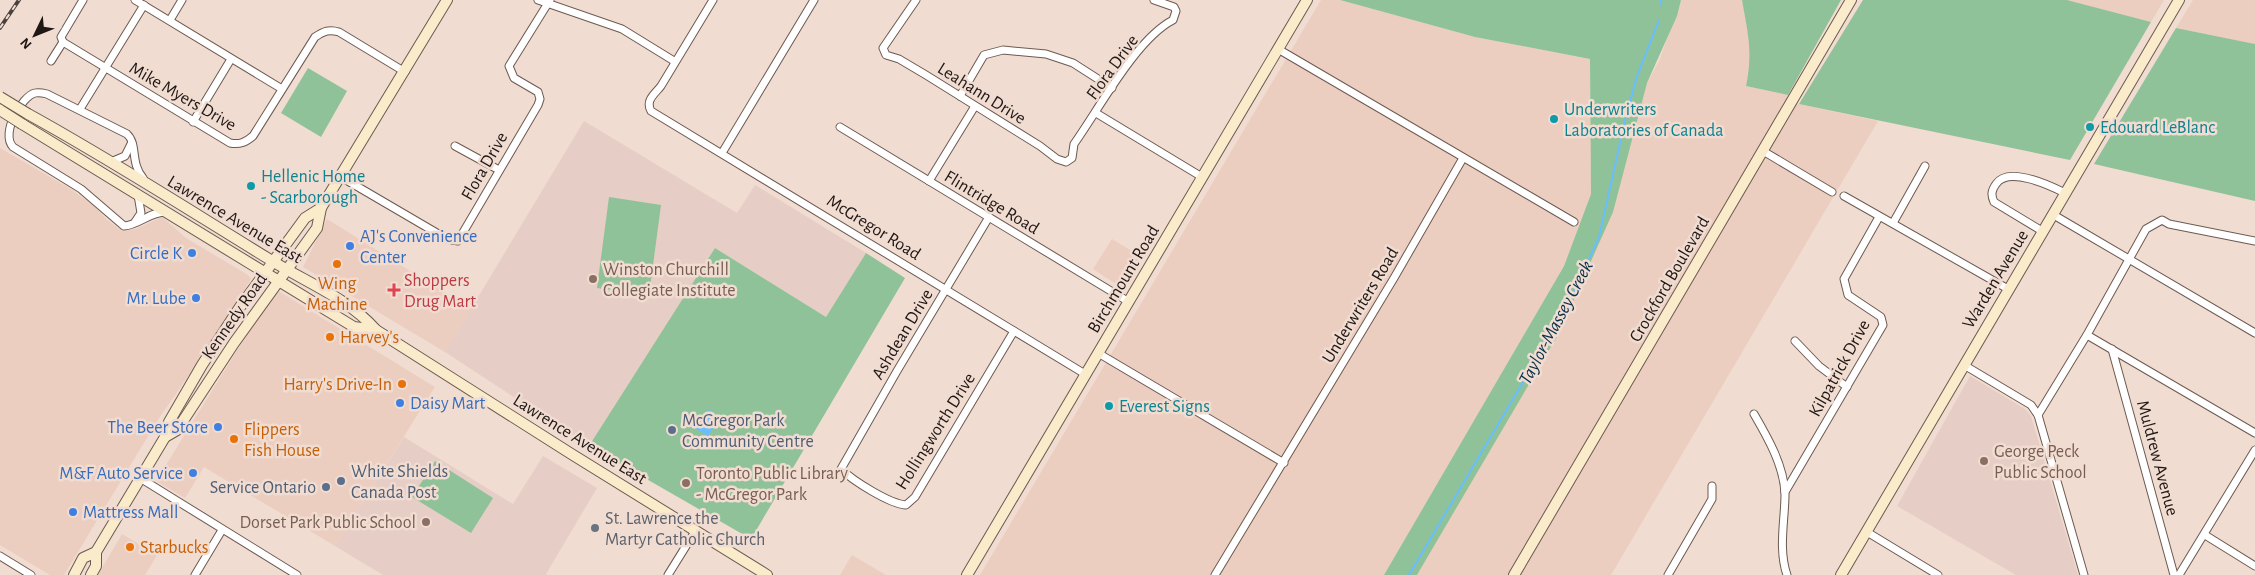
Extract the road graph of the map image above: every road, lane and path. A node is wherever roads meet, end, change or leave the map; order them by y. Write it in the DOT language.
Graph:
graph roads {
  1 [pos="83,0"];
  2 [pos="135,0"];
  3 [pos="182,0"];
  4 [pos="447,0"];
  5 [pos="538,0"];
  6 [pos="713,0"];
  7 [pos="814,0"];
  8 [pos="916,0"];
  9 [pos="1154,0"];
  10 [pos="1307,0"];
  11 [pos="1851,0"];
  12 [pos="2179,0"];
  13 [pos="548,2"];
  14 [pos="144,6"];
  15 [pos="170,20"];
  16 [pos="62,42"];
  17 [pos="1278,49"];
  18 [pos="231,59"];
  19 [pos="51,61"];
  20 [pos="674,61"];
  21 [pos="106,68"];
  22 [pos="405,72"];
  23 [pos="1112,88"];
  24 [pos="282,89"];
  25 [pos="960,96"];
  26 [pos="0,97"];
  27 [pos="975,106"];
  28 [pos="80,109"];
  29 [pos="0,110"];
  30 [pos="1096,113"];
  31 [pos="193,122"];
  32 [pos="840,127"];
  33 [pos="132,141"];
  34 [pos="456,146"];
  35 [pos="1763,151"];
  36 [pos="722,153"];
  37 [pos="1463,158"];
  38 [pos="110,163"];
  39 [pos="1926,166"];
  40 [pos="499,170"];
  41 [pos="341,177"];
  42 [pos="1202,177"];
  43 [pos="929,181"];
  44 [pos="151,186"];
  45 [pos="1832,192"];
  46 [pos="2065,193"];
  47 [pos="138,194"];
  48 [pos="1844,196"];
  49 [pos="321,208"];
  50 [pos="169,212"];
  51 [pos="2052,214"];
  52 [pos="989,217"];
  53 [pos="1880,217"];
  54 [pos="1574,222"];
  55 [pos="1893,223"];
  56 [pos="131,226"];
  57 [pos="2042,231"];
  58 [pos="2255,241"];
  59 [pos="302,248"];
  60 [pos="2130,260"];
  61 [pos="272,262"];
  62 [pos="286,270"];
  63 [pos="266,271"];
  64 [pos="300,278"];
  65 [pos="279,280"];
  66 [pos="2008,289"];
  67 [pos="946,290"];
  68 [pos="1129,302"];
  69 [pos="376,330"];
  70 [pos="1014,331"];
  71 [pos="2255,333"];
  72 [pos="2087,335"];
  73 [pos="1795,341"];
  74 [pos="2112,349"];
  75 [pos="1098,353"];
  76 [pos="1964,365"];
  77 [pos="1085,374"];
  78 [pos="1847,387"];
  79 [pos="1754,414"];
  80 [pos="2038,415"];
  81 [pos="2255,433"];
  82 [pos="166,437"];
  83 [pos="2255,450"];
  84 [pos="1284,463"];
  85 [pos="841,466"];
  86 [pos="140,478"];
  87 [pos="1712,486"];
  88 [pos="1785,492"];
  89 [pos="222,530"];
  90 [pos="696,530"];
  91 [pos="1866,532"];
  92 [pos="2204,535"];
  93 [pos="96,552"];
  94 [pos="0,556"];
  95 [pos="2255,566"];
  96 [pos="31,575"];
  97 [pos="74,575"];
  98 [pos="91,575"];
  99 [pos="195,575"];
  100 [pos="297,575"];
  101 [pos="668,575"];
  102 [pos="767,575"];
  103 [pos="966,575"];
  104 [pos="1215,575"];
  105 [pos="1514,575"];
  106 [pos="1668,575"];
  107 [pos="1787,575"];
  108 [pos="1840,575"];
  109 [pos="1938,575"];
  110 [pos="2084,575"];
  111 [pos="2174,575"];
  112 [pos="2180,575"];
  1 -- 16 [label="street"];
  2 -- 14 [label="street"];
  3 -- 15 [label="street"];
  4 -- 22 [label="main road, Kennedy Road"];
  5 -- 13 [label="street"];
  6 -- 20 [label="street"];
  7 -- 36 [label="street"];
  8 -- 25 [label="street, Leahann Drive"];
  9 -- 23 [label="street, Flora Drive"];
  10 -- 17 [label="main road, Birchmount Road"];
  11 -- 35 [label="main road, Crockford Boulevard"];
  12 -- 46 [label="main road, Warden Avenue"];
  13 -- 20 [label="street"];
  13 -- 40 [label="street, Flora Drive"];
  14 -- 15 [label="street"];
  14 -- 21 [label="street"];
  15 -- 18 [label="street"];
  16 -- 19 [label="street"];
  16 -- 21 [label="street"];
  17 -- 37 [label="street"];
  17 -- 42 [label="main road, Birchmount Road"];
  18 -- 24 [label="street"];
  18 -- 31 [label="street"];
  20 -- 36 [label="street, McGregor Road"];
  21 -- 28 [label="street, Mike Myers Drive"];
  21 -- 31 [label="street, Mike Myers Drive"];
  22 -- 24 [label="street, Mike Myers Drive"];
  22 -- 41 [label="main road, Kennedy Road"];
  23 -- 25 [label="street"];
  23 -- 30 [label="street, Flora Drive"];
  24 -- 31 [label="street, Mike Myers Drive"];
  25 -- 27 [label="street, Leahann Drive"];
  26 -- 38 [label="main road, Lawrence Avenue East, bridge"];
  27 -- 30 [label="street, Leahann Drive"];
  27 -- 43 [label="street"];
  28 -- 33 [label="street"];
  28 -- 56 [label="street"];
  29 -- 47 [label="main road, Lawrence Avenue East, bridge"];
  30 -- 42 [label="street, Flora Drive"];
  32 -- 43 [label="street, Flintridge Road"];
  33 -- 38 [label="street"];
  33 -- 44 [label="street, Lawrence Avenue East"];
  34 -- 40 [label="street"];
  35 -- 45 [label="street"];
  35 -- 105 [label="main road, Crockford Boulevard"];
  36 -- 67 [label="street, McGregor Road"];
  37 -- 54 [label="street"];
  37 -- 84 [label="street, Underwriters Road"];
  38 -- 44 [label="main road, Lawrence Avenue East"];
  39 -- 55 [label="street"];
  40 -- 41 [label="street, Flora Drive"];
  41 -- 49 [label="main road, Kennedy Road"];
  42 -- 68 [label="main road, Birchmount Road"];
  43 -- 52 [label="street, Flintridge Road"];
  44 -- 61 [label="main road, Lawrence Avenue East"];
  46 -- 51 [label="main road, Warden Avenue"];
  46 -- 57 [label="street"];
  47 -- 50 [label="main road, Lawrence Avenue East"];
  47 -- 56 [label="street, Lawrence Avenue East"];
  48 -- 53 [label="street"];
  49 -- 59 [label="main road, Kennedy Road"];
  49 -- 61 [label="main road, Kennedy Road"];
  50 -- 56 [label="street, Lawrence Avenue East"];
  50 -- 63 [label="main road, Lawrence Avenue East"];
  51 -- 57 [label="main road, Warden Avenue"];
  51 -- 60 [label="street"];
  52 -- 67 [label="street, Ashdean Drive"];
  52 -- 68 [label="street, Flintridge Road"];
  53 -- 55 [label="street"];
  53 -- 78 [label="street, Kilpatrick Drive"];
  55 -- 66 [label="street"];
  57 -- 66 [label="main road, Warden Avenue"];
  58 -- 60 [label="street"];
  59 -- 62 [label="main road, Kennedy Road"];
  59 -- 64 [label="main road"];
  60 -- 71 [label="street"];
  60 -- 72 [label="street"];
  61 -- 62 [label="main road, Lawrence Avenue East"];
  61 -- 63 [label="main road, Kennedy Road"];
  62 -- 64 [label="main road, Lawrence Avenue East"];
  62 -- 65 [label="main road, Kennedy Road"];
  63 -- 65 [label="main road, Lawrence Avenue East"];
  63 -- 82 [label="main road, Kennedy Road"];
  64 -- 69 [label="main road, Lawrence Avenue East"];
  65 -- 69 [label="main road, Lawrence Avenue East"];
  65 -- 82 [label="main road, Kennedy Road"];
  66 -- 76 [label="main road, Warden Avenue"];
  67 -- 70 [label="street, McGregor Road"];
  67 -- 85 [label="street, Ashdean Drive"];
  68 -- 75 [label="main road, Birchmount Road"];
  69 -- 90 [label="main road, Lawrence Avenue East"];
  70 -- 77 [label="street, McGregor Road"];
  70 -- 85 [label="street, Hollingworth Drive"];
  72 -- 74 [label="street"];
  72 -- 80 [label="street"];
  73 -- 78 [label="street"];
  74 -- 81 [label="street"];
  74 -- 111 [label="street, Muldrew Avenue"];
  75 -- 77 [label="main road, Birchmount Road"];
  75 -- 84 [label="street"];
  76 -- 80 [label="street"];
  76 -- 91 [label="main road, Warden Avenue"];
  77 -- 103 [label="main road, Birchmount Road"];
  78 -- 88 [label="street, Kilpatrick Drive"];
  79 -- 88 [label="street"];
  80 -- 110 [label="street"];
  82 -- 86 [label="main road, Kennedy Road"];
  83 -- 92 [label="street"];
  84 -- 104 [label="street, Underwriters Road"];
  86 -- 89 [label="street"];
  86 -- 93 [label="main road, Kennedy Road"];
  87 -- 106 [label="street"];
  88 -- 107 [label="street"];
  89 -- 99 [label="street"];
  89 -- 100 [label="street"];
  90 -- 101 [label="street"];
  90 -- 102 [label="main road, Lawrence Avenue East"];
  91 -- 108 [label="main road, Warden Avenue"];
  91 -- 109 [label="street"];
  92 -- 95 [label="street"];
  92 -- 112 [label="street"];
  93 -- 97 [label="main road, Kennedy Road"];
  93 -- 98 [label="main road, Kennedy Road"];
  94 -- 96 [label="street"];
}
